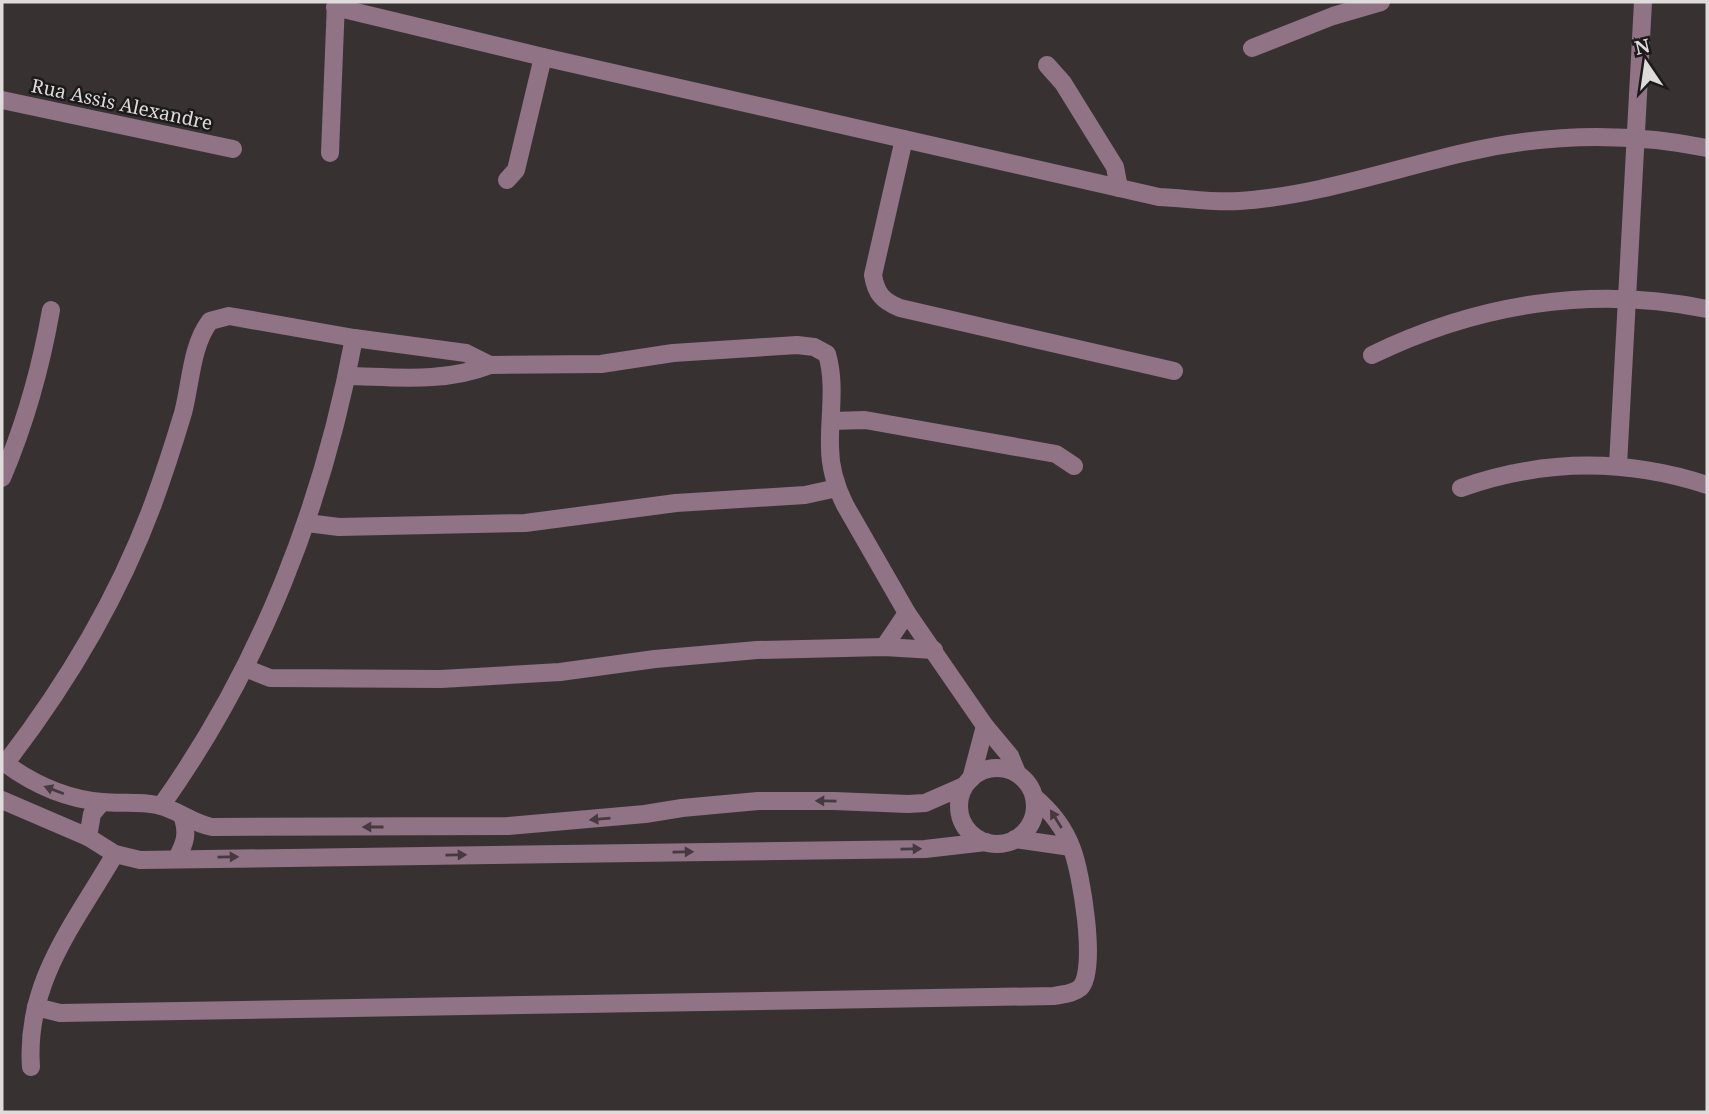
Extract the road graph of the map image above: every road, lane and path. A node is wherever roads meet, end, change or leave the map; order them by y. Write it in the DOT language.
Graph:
graph roads {
  1 [pos="1381,2"];
  2 [pos="1643,2"];
  3 [pos="335,4"];
  4 [pos="1252,48"];
  5 [pos="542,57"];
  6 [pos="1047,65"];
  7 [pos="2,100"];
  8 [pos="1636,138"];
  9 [pos="904,139"];
  10 [pos="1707,148"];
  11 [pos="233,149"];
  12 [pos="330,153"];
  13 [pos="507,180"];
  14 [pos="1119,188"];
  15 [pos="1627,299"];
  16 [pos="1707,309"];
  17 [pos="51,310"];
  18 [pos="354,338"];
  19 [pos="1372,355"];
  20 [pos="490,365"];
  21 [pos="1174,371"];
  22 [pos="347,376"];
  23 [pos="831,421"];
  24 [pos="1618,465"];
  25 [pos="1074,466"];
  26 [pos="2,478"];
  27 [pos="1707,485"];
  28 [pos="837,488"];
  29 [pos="1461,488"];
  30 [pos="307,523"];
  31 [pos="907,613"];
  32 [pos="884,647"];
  33 [pos="934,650"];
  34 [pos="245,668"];
  35 [pos="985,726"];
  36 [pos="4,763"];
  37 [pos="1017,773"];
  38 [pos="967,782"];
  39 [pos="1034,797"];
  40 [pos="2,800"];
  41 [pos="102,802"];
  42 [pos="161,806"];
  43 [pos="183,818"];
  44 [pos="88,837"];
  45 [pos="1015,839"];
  46 [pos="986,842"];
  47 [pos="1072,847"];
  48 [pos="115,854"];
  49 [pos="177,858"];
  50 [pos="36,1007"];
  51 [pos="31,1067"];
  1 -- 4 [label="street"];
  2 -- 8 [label="street"];
  3 -- 5 [label="street"];
  3 -- 12 [label="street"];
  5 -- 9 [label="street"];
  5 -- 13 [label="street"];
  6 -- 14 [label="street"];
  7 -- 11 [label="street, Rua Assis Alexandre"];
  8 -- 10 [label="street"];
  8 -- 14 [label="street"];
  8 -- 15 [label="street"];
  9 -- 14 [label="street"];
  9 -- 21 [label="street"];
  15 -- 16 [label="street"];
  15 -- 19 [label="street"];
  15 -- 24 [label="street"];
  17 -- 26 [label="street"];
  18 -- 20 [label="street"];
  18 -- 22 [label="street"];
  18 -- 36 [label="street"];
  20 -- 22 [label="street"];
  20 -- 23 [label="street"];
  22 -- 30 [label="street"];
  23 -- 25 [label="street"];
  23 -- 28 [label="street"];
  24 -- 27 [label="street"];
  24 -- 29 [label="street"];
  28 -- 30 [label="street"];
  28 -- 31 [label="street"];
  30 -- 34 [label="street"];
  31 -- 32 [label="street"];
  31 -- 33 [label="street"];
  32 -- 33 [label="street"];
  32 -- 34 [label="street"];
  33 -- 35 [label="street"];
  34 -- 42 [label="street"];
  35 -- 37 [label="street"];
  35 -- 38 [label="street"];
  41 -- 36 [label="street, one-way"];
  37 -- 38 [label="street"];
  37 -- 39 [label="street"];
  38 -- 43 [label="street, one-way"];
  38 -- 46 [label="street"];
  39 -- 45 [label="street"];
  47 -- 39 [label="street, one-way"];
  40 -- 44 [label="street"];
  41 -- 42 [label="street"];
  41 -- 44 [label="street"];
  42 -- 43 [label="street"];
  43 -- 49 [label="street"];
  44 -- 48 [label="street"];
  45 -- 46 [label="street"];
  45 -- 47 [label="street"];
  49 -- 46 [label="street, one-way"];
  47 -- 50 [label="street"];
  48 -- 49 [label="street"];
  48 -- 50 [label="street"];
  50 -- 51 [label="street"];
}
